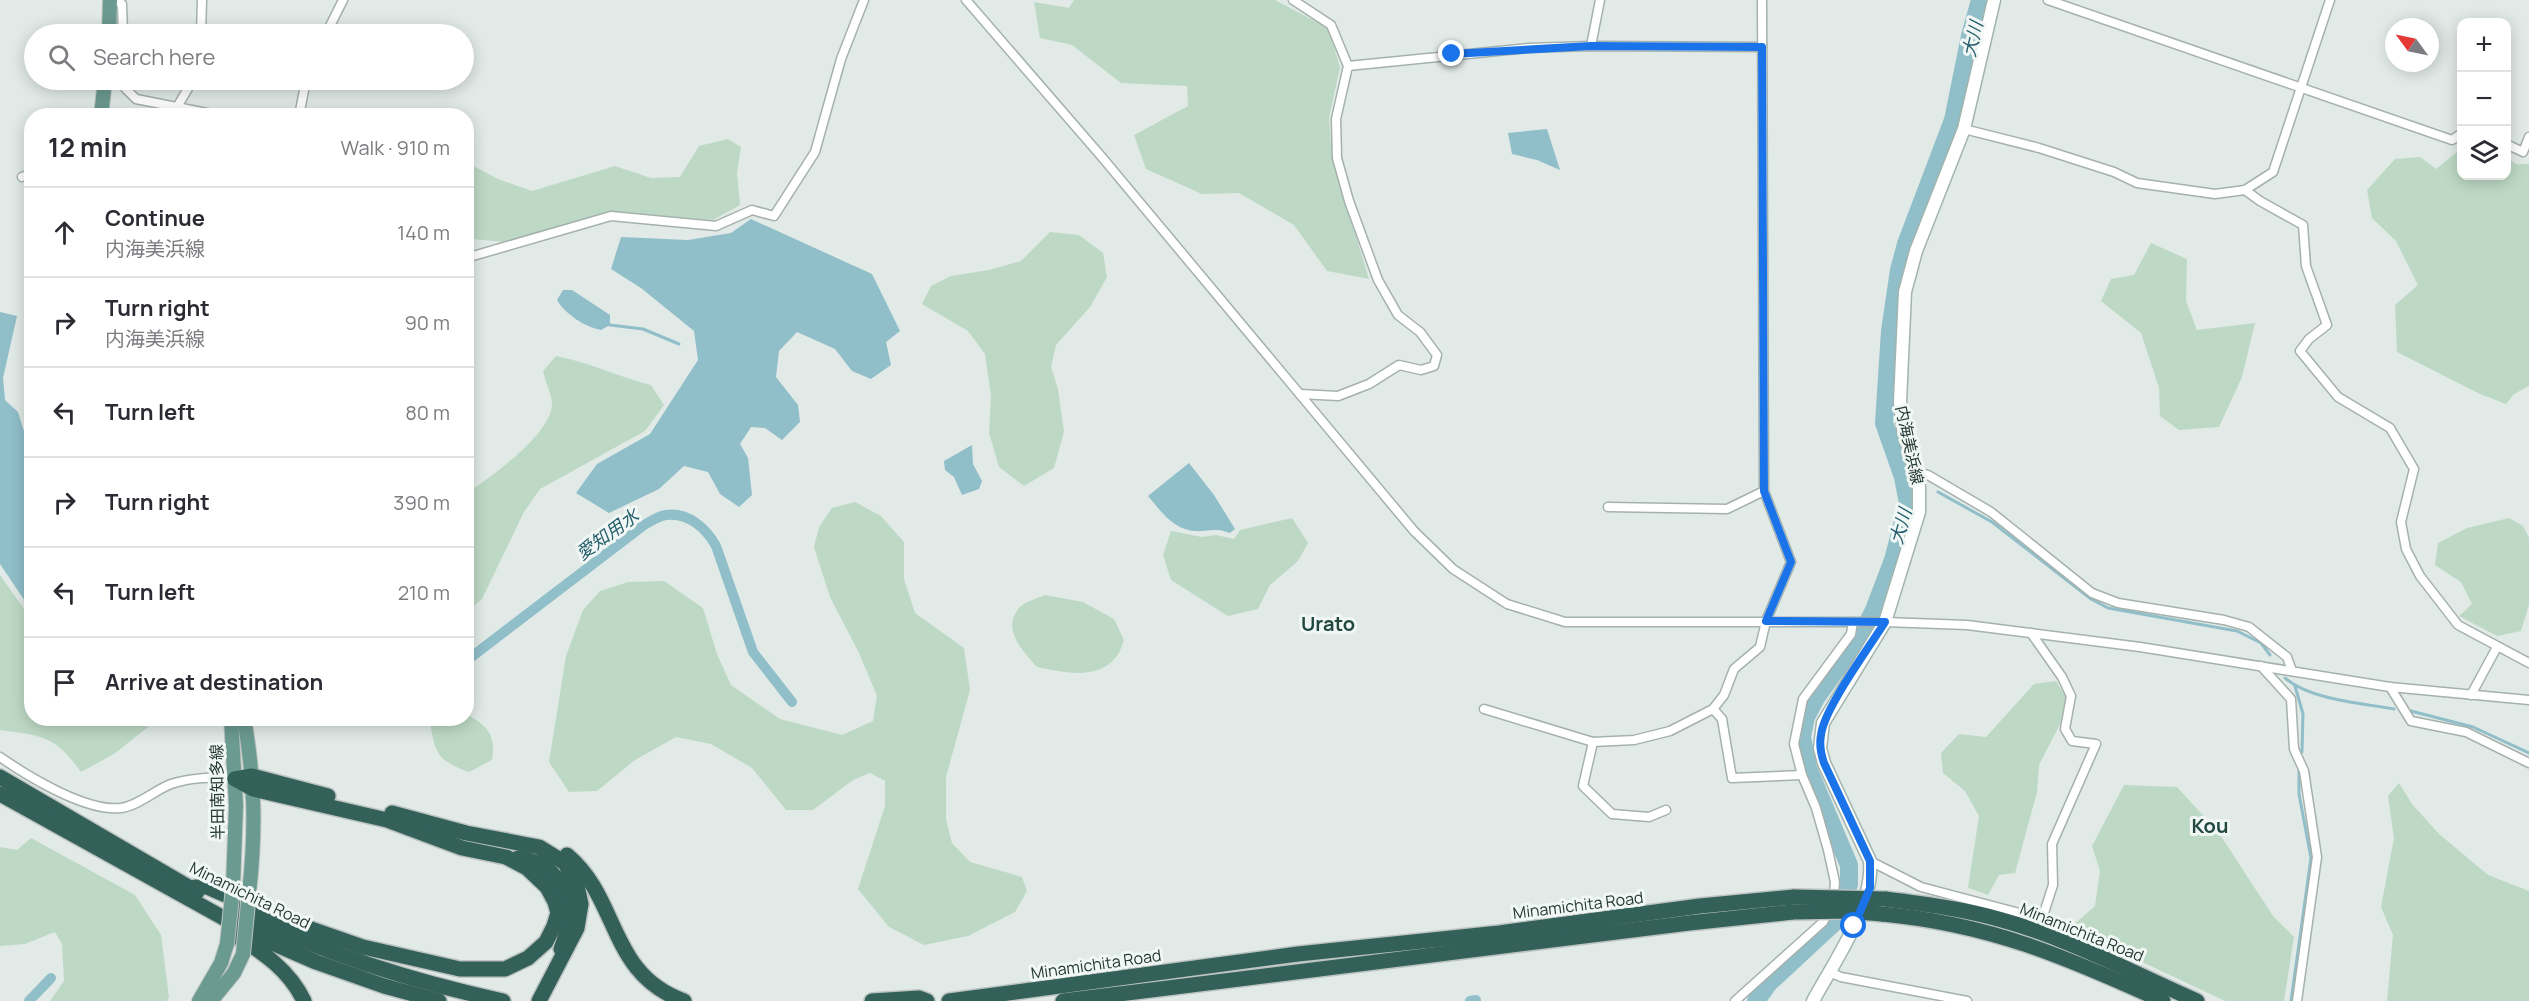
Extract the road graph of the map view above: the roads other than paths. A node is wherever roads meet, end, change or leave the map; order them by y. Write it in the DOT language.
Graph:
graph roads {
  1 [pos="110,0"];
  2 [pos="115,0"];
  3 [pos="202,0"];
  4 [pos="343,0"];
  5 [pos="863,0"];
  6 [pos="966,0"];
  7 [pos="1293,0"];
  8 [pos="1599,0"];
  9 [pos="1762,0"];
  10 [pos="1994,0"];
  11 [pos="2048,0"];
  12 [pos="2330,0"];
  13 [pos="109,24"];
  14 [pos="123,24"];
  15 [pos="201,24"];
  16 [pos="331,24"];
  17 [pos="1591,46"];
  18 [pos="1762,47"];
  19 [pos="1348,66"];
  20 [pos="2301,87"];
  21 [pos="104,90"];
  22 [pos="127,90"];
  23 [pos="187,90"];
  24 [pos="304,90"];
  25 [pos="177,107"];
  26 [pos="102,108"];
  27 [pos="182,108"];
  28 [pos="301,108"];
  29 [pos="1964,129"];
  30 [pos="2457,136"];
  31 [pos="2529,136"];
  32 [pos="2511,146"];
  33 [pos="24,176"];
  34 [pos="21,177"];
  35 [pos="2245,190"];
  36 [pos="474,256"];
  37 [pos="1300,394"];
  38 [pos="1915,471"];
  39 [pos="1764,491"];
  40 [pos="1608,507"];
  41 [pos="1766,621"];
  42 [pos="1856,622"];
  43 [pos="1881,622"];
  44 [pos="2031,633"];
  45 [pos="2497,647"];
  46 [pos="2529,663"];
  47 [pos="2261,666"];
  48 [pos="2292,671"];
  49 [pos="2390,687"];
  50 [pos="2471,695"];
  51 [pos="2529,700"];
  52 [pos="1484,709"];
  53 [pos="1713,709"];
  54 [pos="232,726"];
  55 [pos="245,726"];
  56 [pos="1593,742"];
  57 [pos="0,757"];
  58 [pos="2529,763"];
  59 [pos="1802,775"];
  60 [pos="0,777"];
  61 [pos="235,779"];
  62 [pos="253,782"];
  63 [pos="0,795"];
  64 [pos="1666,810"];
  65 [pos="81,840"];
  66 [pos="511,841"];
  67 [pos="506,857"];
  68 [pos="1870,861"];
  69 [pos="190,888"];
  70 [pos="1794,905"];
  71 [pos="1884,907"];
  72 [pos="1829,972"];
  73 [pos="545,984"];
  74 [pos="199,1001"];
  75 [pos="211,1001"];
  76 [pos="304,1001"];
  77 [pos="439,1001"];
  78 [pos="503,1001"];
  79 [pos="531,1001"];
  80 [pos="539,1001"];
  81 [pos="684,1001"];
  82 [pos="872,1001"];
  83 [pos="927,1001"];
  84 [pos="949,1001"];
  85 [pos="1063,1001"];
  86 [pos="1735,1001"];
  87 [pos="1813,1001"];
  88 [pos="1967,1001"];
  89 [pos="2163,1001"];
  90 [pos="2197,1001"];
  91 [pos="2297,1001"];
  1 -- 13 [label="main road"];
  2 -- 14 [label="street"];
  3 -- 15 [label="street"];
  4 -- 16 [label="street"];
  5 -- 36 [label="street"];
  6 -- 37 [label="street"];
  7 -- 19 [label="street"];
  8 -- 17 [label="street"];
  9 -- 18 [label="street"];
  10 -- 29 [label="main road, 内海美浜線"];
  11 -- 20 [label="street"];
  12 -- 20 [label="street"];
  17 -- 18 [label="street"];
  17 -- 19 [label="street"];
  18 -- 39 [label="street"];
  19 -- 37 [label="street"];
  20 -- 30 [label="street"];
  20 -- 35 [label="street"];
  21 -- 26 [label="main road"];
  22 -- 25 [label="street"];
  23 -- 25 [label="street"];
  24 -- 28 [label="street"];
  25 -- 27 [label="street"];
  29 -- 35 [label="street"];
  29 -- 38 [label="main road, 内海美浜線"];
  31 -- 32 [label="street"];
  33 -- 34 [label="street"];
  35 -- 45 [label="street"];
  37 -- 41 [label="street"];
  38 -- 43 [label="main road, 内海美浜線"];
  38 -- 48 [label="street"];
  39 -- 40 [label="street"];
  39 -- 41 [label="street"];
  41 -- 42 [label="street"];
  41 -- 53 [label="street"];
  42 -- 43 [label="street"];
  42 -- 59 [label="street"];
  43 -- 44 [label="street"];
  43 -- 68 [label="main road, 内海美浜線"];
  44 -- 47 [label="street"];
  44 -- 68 [label="street"];
  45 -- 46 [label="street"];
  45 -- 50 [label="street"];
  47 -- 48 [label="street"];
  47 -- 91 [label="street"];
  48 -- 49 [label="street"];
  49 -- 50 [label="street"];
  49 -- 58 [label="street"];
  50 -- 51 [label="street"];
  52 -- 56 [label="street"];
  53 -- 56 [label="street"];
  53 -- 59 [label="street"];
  54 -- 61 [label="main road, 半田南知多線"];
  55 -- 62 [label="main road, 半田南知多線"];
  56 -- 64 [label="street"];
  57 -- 61 [label="street"];
  59 -- 86 [label="street"];
  60 -- 69 [label="highway, Minamichita Road"];
  61 -- 62 [label="highway"];
  61 -- 74 [label="main road, 半田南知多線, bridge"];
  62 -- 66 [label="highway"];
  62 -- 67 [label="highway"];
  62 -- 75 [label="main road, 半田南知多線, bridge"];
  63 -- 65 [label="highway, Minamichita Road"];
  65 -- 76 [label="highway"];
  65 -- 77 [label="highway, Minamichita Road"];
  66 -- 73 [label="highway"];
  66 -- 81 [label="highway"];
  67 -- 69 [label="highway"];
  67 -- 73 [label="highway"];
  68 -- 72 [label="main road, 内海美浜線"];
  69 -- 78 [label="highway, Minamichita Road"];
  70 -- 71 [label="highway, Minamichita Road, bridge"];
  70 -- 84 [label="highway, Minamichita Road"];
  70 -- 85 [label="highway, Minamichita Road"];
  71 -- 89 [label="highway, Minamichita Road"];
  71 -- 90 [label="highway, Minamichita Road"];
  72 -- 87 [label="main road, 内海美浜線"];
  72 -- 88 [label="street"];
  73 -- 79 [label="highway"];
  73 -- 80 [label="highway"];
  82 -- 83 [label="highway"];
}
